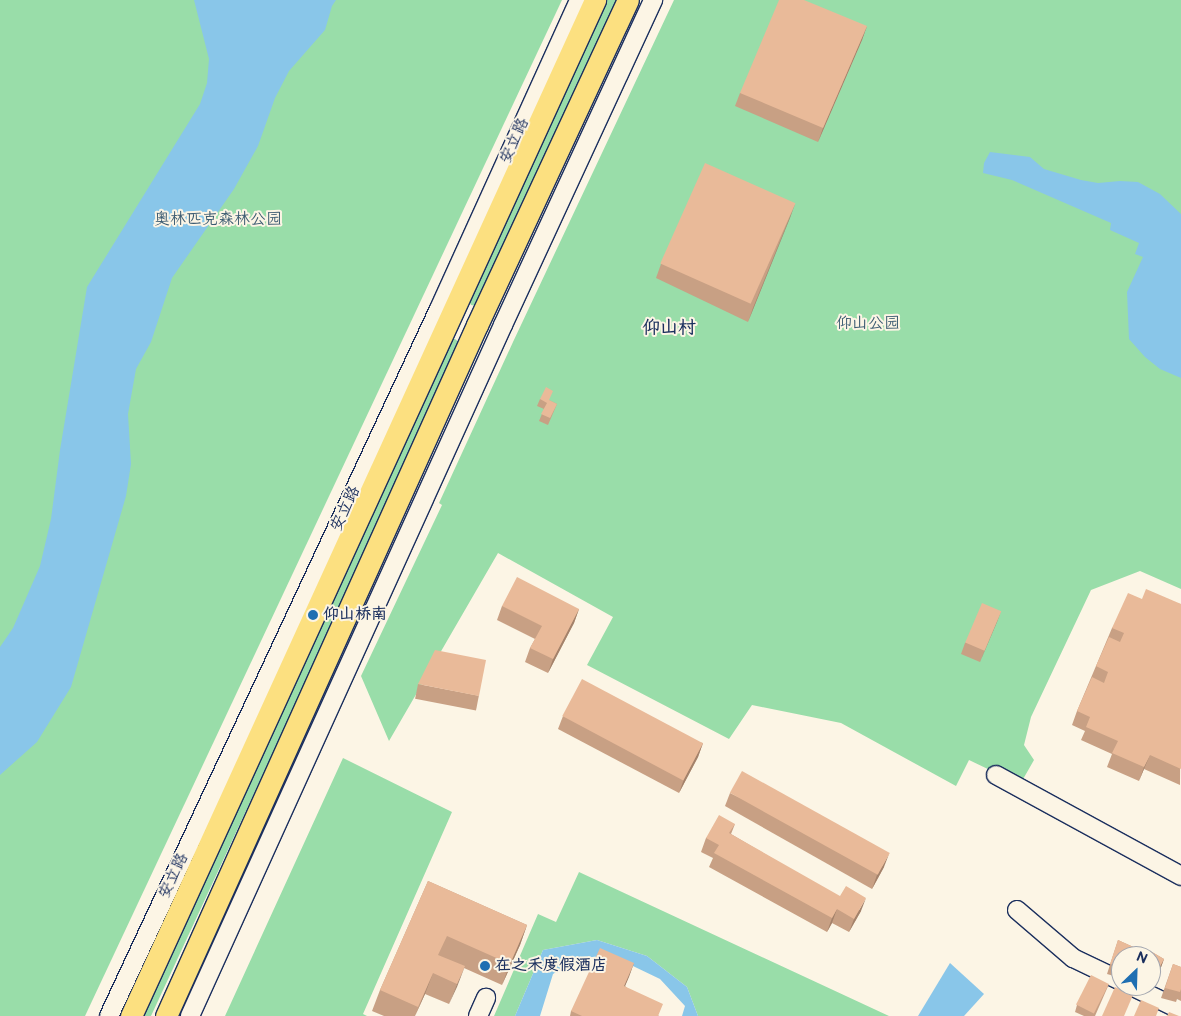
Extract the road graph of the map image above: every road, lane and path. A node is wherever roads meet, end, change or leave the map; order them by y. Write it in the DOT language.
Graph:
graph roads {
  1 [pos="579,0"];
  2 [pos="595,0"];
  3 [pos="628,0"];
  4 [pos="653,0"];
  5 [pos="996,775"];
  6 [pos="1181,876"];
  7 [pos="1017,910"];
  8 [pos="1111,976"];
  9 [pos="1152,996"];
  10 [pos="486,998"];
  11 [pos="1181,1010"];
  12 [pos="109,1016"];
  13 [pos="131,1016"];
  14 [pos="166,1016"];
  15 [pos="190,1016"];
  16 [pos="478,1016"];
  1 -- 12 [label="street, 安立路"];
  2 -- 13 [label="main road, 安立路"];
  3 -- 14 [label="main road"];
  4 -- 15 [label="street"];
  5 -- 6 [label="street"];
  7 -- 8 [label="street"];
  9 -- 11 [label="street"];
  10 -- 16 [label="street"];
}
